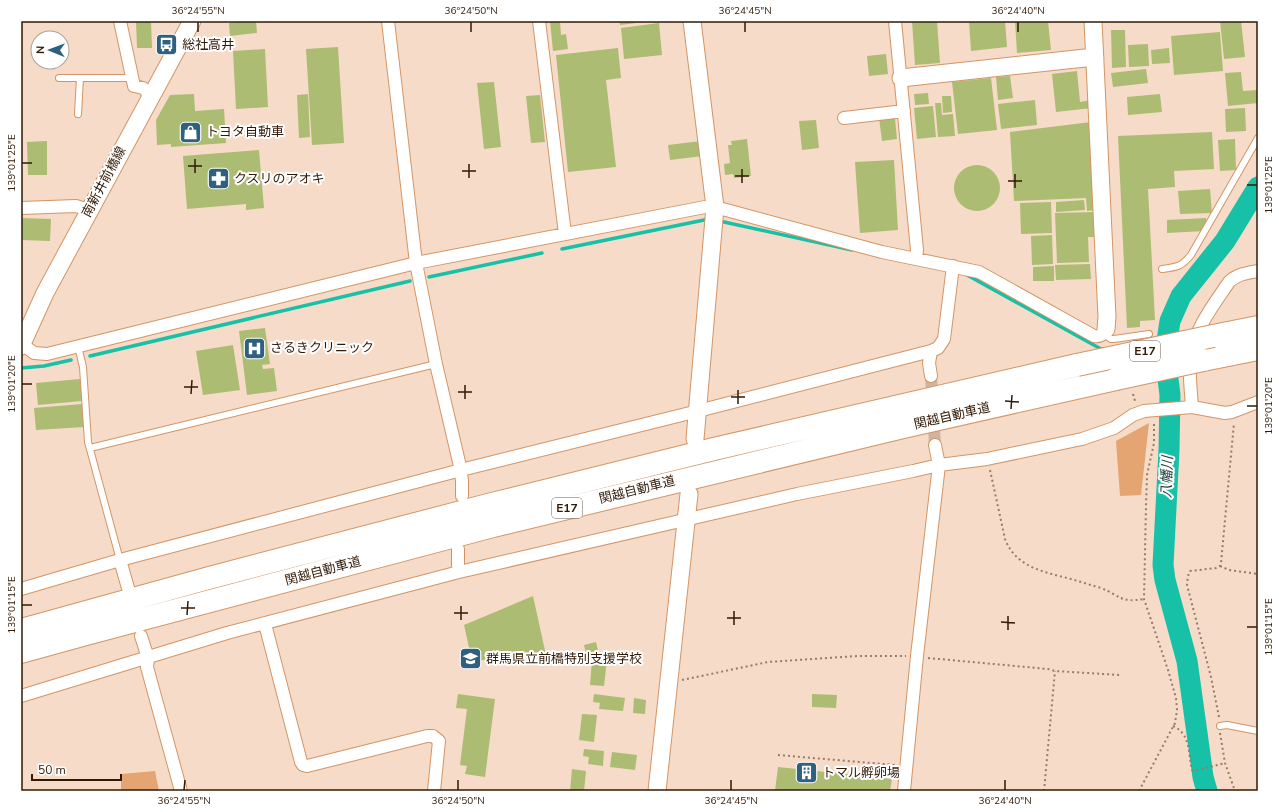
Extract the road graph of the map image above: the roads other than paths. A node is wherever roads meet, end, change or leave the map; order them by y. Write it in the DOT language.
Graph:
graph roads {
  1 [pos="120,21"];
  2 [pos="192,21"];
  3 [pos="388,21"];
  4 [pos="539,21"];
  5 [pos="692,21"];
  6 [pos="895,21"];
  7 [pos="1093,21"];
  8 [pos="1095,58"];
  9 [pos="132,77"];
  10 [pos="59,78"];
  11 [pos="80,78"];
  12 [pos="901,78"];
  13 [pos="151,96"];
  14 [pos="904,111"];
  15 [pos="78,114"];
  16 [pos="844,118"];
  17 [pos="1258,138"];
  18 [pos="715,207"];
  19 [pos="21,208"];
  20 [pos="89,210"];
  21 [pos="565,234"];
  22 [pos="916,259"];
  23 [pos="416,263"];
  24 [pos="953,266"];
  25 [pos="1162,269"];
  26 [pos="1258,271"];
  27 [pos="1258,327"];
  28 [pos="1105,332"];
  29 [pos="1149,334"];
  30 [pos="21,345"];
  31 [pos="78,346"];
  32 [pos="1258,349"];
  33 [pos="931,351"];
  34 [pos="436,364"];
  35 [pos="931,376"];
  36 [pos="1258,402"];
  37 [pos="1189,407"];
  38 [pos="698,411"];
  39 [pos="695,439"];
  40 [pos="935,445"];
  41 [pos="90,448"];
  42 [pos="939,465"];
  43 [pos="461,470"];
  44 [pos="689,494"];
  45 [pos="462,496"];
  46 [pos="687,519"];
  47 [pos="458,549"];
  48 [pos="120,560"];
  49 [pos="459,572"];
  50 [pos="128,588"];
  51 [pos="21,589"];
  52 [pos="265,624"];
  53 [pos="21,630"];
  54 [pos="141,636"];
  55 [pos="21,652"];
  56 [pos="148,658"];
  57 [pos="21,696"];
  58 [pos="1220,726"];
  59 [pos="1258,731"];
  60 [pos="181,791"];
  61 [pos="434,791"];
  62 [pos="657,791"];
  63 [pos="904,791"];
  1 -- 9 [label="street"];
  2 -- 13 [label="street, 南新井前橋線"];
  3 -- 23 [label="street"];
  4 -- 21 [label="street"];
  5 -- 18 [label="street"];
  6 -- 12 [label="street"];
  7 -- 8 [label="street"];
  8 -- 12 [label="street"];
  8 -- 28 [label="street"];
  9 -- 11 [label="lane"];
  9 -- 13 [label="street"];
  10 -- 11 [label="lane"];
  11 -- 15 [label="lane"];
  12 -- 14 [label="street"];
  13 -- 20 [label="street, 南新井前橋線"];
  14 -- 16 [label="street"];
  14 -- 22 [label="street"];
  17 -- 25 [label="lane"];
  18 -- 21 [label="street"];
  18 -- 22 [label="street"];
  18 -- 38 [label="street"];
  19 -- 20 [label="street"];
  20 -- 30 [label="street, 南新井前橋線"];
  21 -- 23 [label="street"];
  22 -- 24 [label="street"];
  23 -- 31 [label="street"];
  23 -- 34 [label="street"];
  24 -- 28 [label="street"];
  24 -- 33 [label="street"];
  26 -- 37 [label="street"];
  27 -- 53 [label="highway, 関越自動車道 / E17, bridge"];
  28 -- 29 [label="lane"];
  30 -- 31 [label="street"];
  31 -- 41 [label="lane"];
  32 -- 55 [label="highway, 関越自動車道 / E17, bridge"];
  33 -- 35 [label="street"];
  33 -- 38 [label="street"];
  34 -- 41 [label="lane"];
  34 -- 43 [label="street"];
  36 -- 37 [label="street"];
  37 -- 42 [label="street"];
  38 -- 39 [label="street"];
  38 -- 43 [label="street"];
  40 -- 42 [label="street"];
  41 -- 48 [label="lane"];
  42 -- 46 [label="street"];
  42 -- 63 [label="street"];
  43 -- 45 [label="street"];
  43 -- 48 [label="street"];
  44 -- 46 [label="street"];
  46 -- 49 [label="street"];
  46 -- 62 [label="street"];
  47 -- 49 [label="street"];
  48 -- 50 [label="street"];
  48 -- 51 [label="street"];
  49 -- 52 [label="street"];
  52 -- 56 [label="street"];
  52 -- 61 [label="street"];
  54 -- 56 [label="street"];
  56 -- 57 [label="street"];
  56 -- 60 [label="street"];
  58 -- 59 [label="lane"];
}
